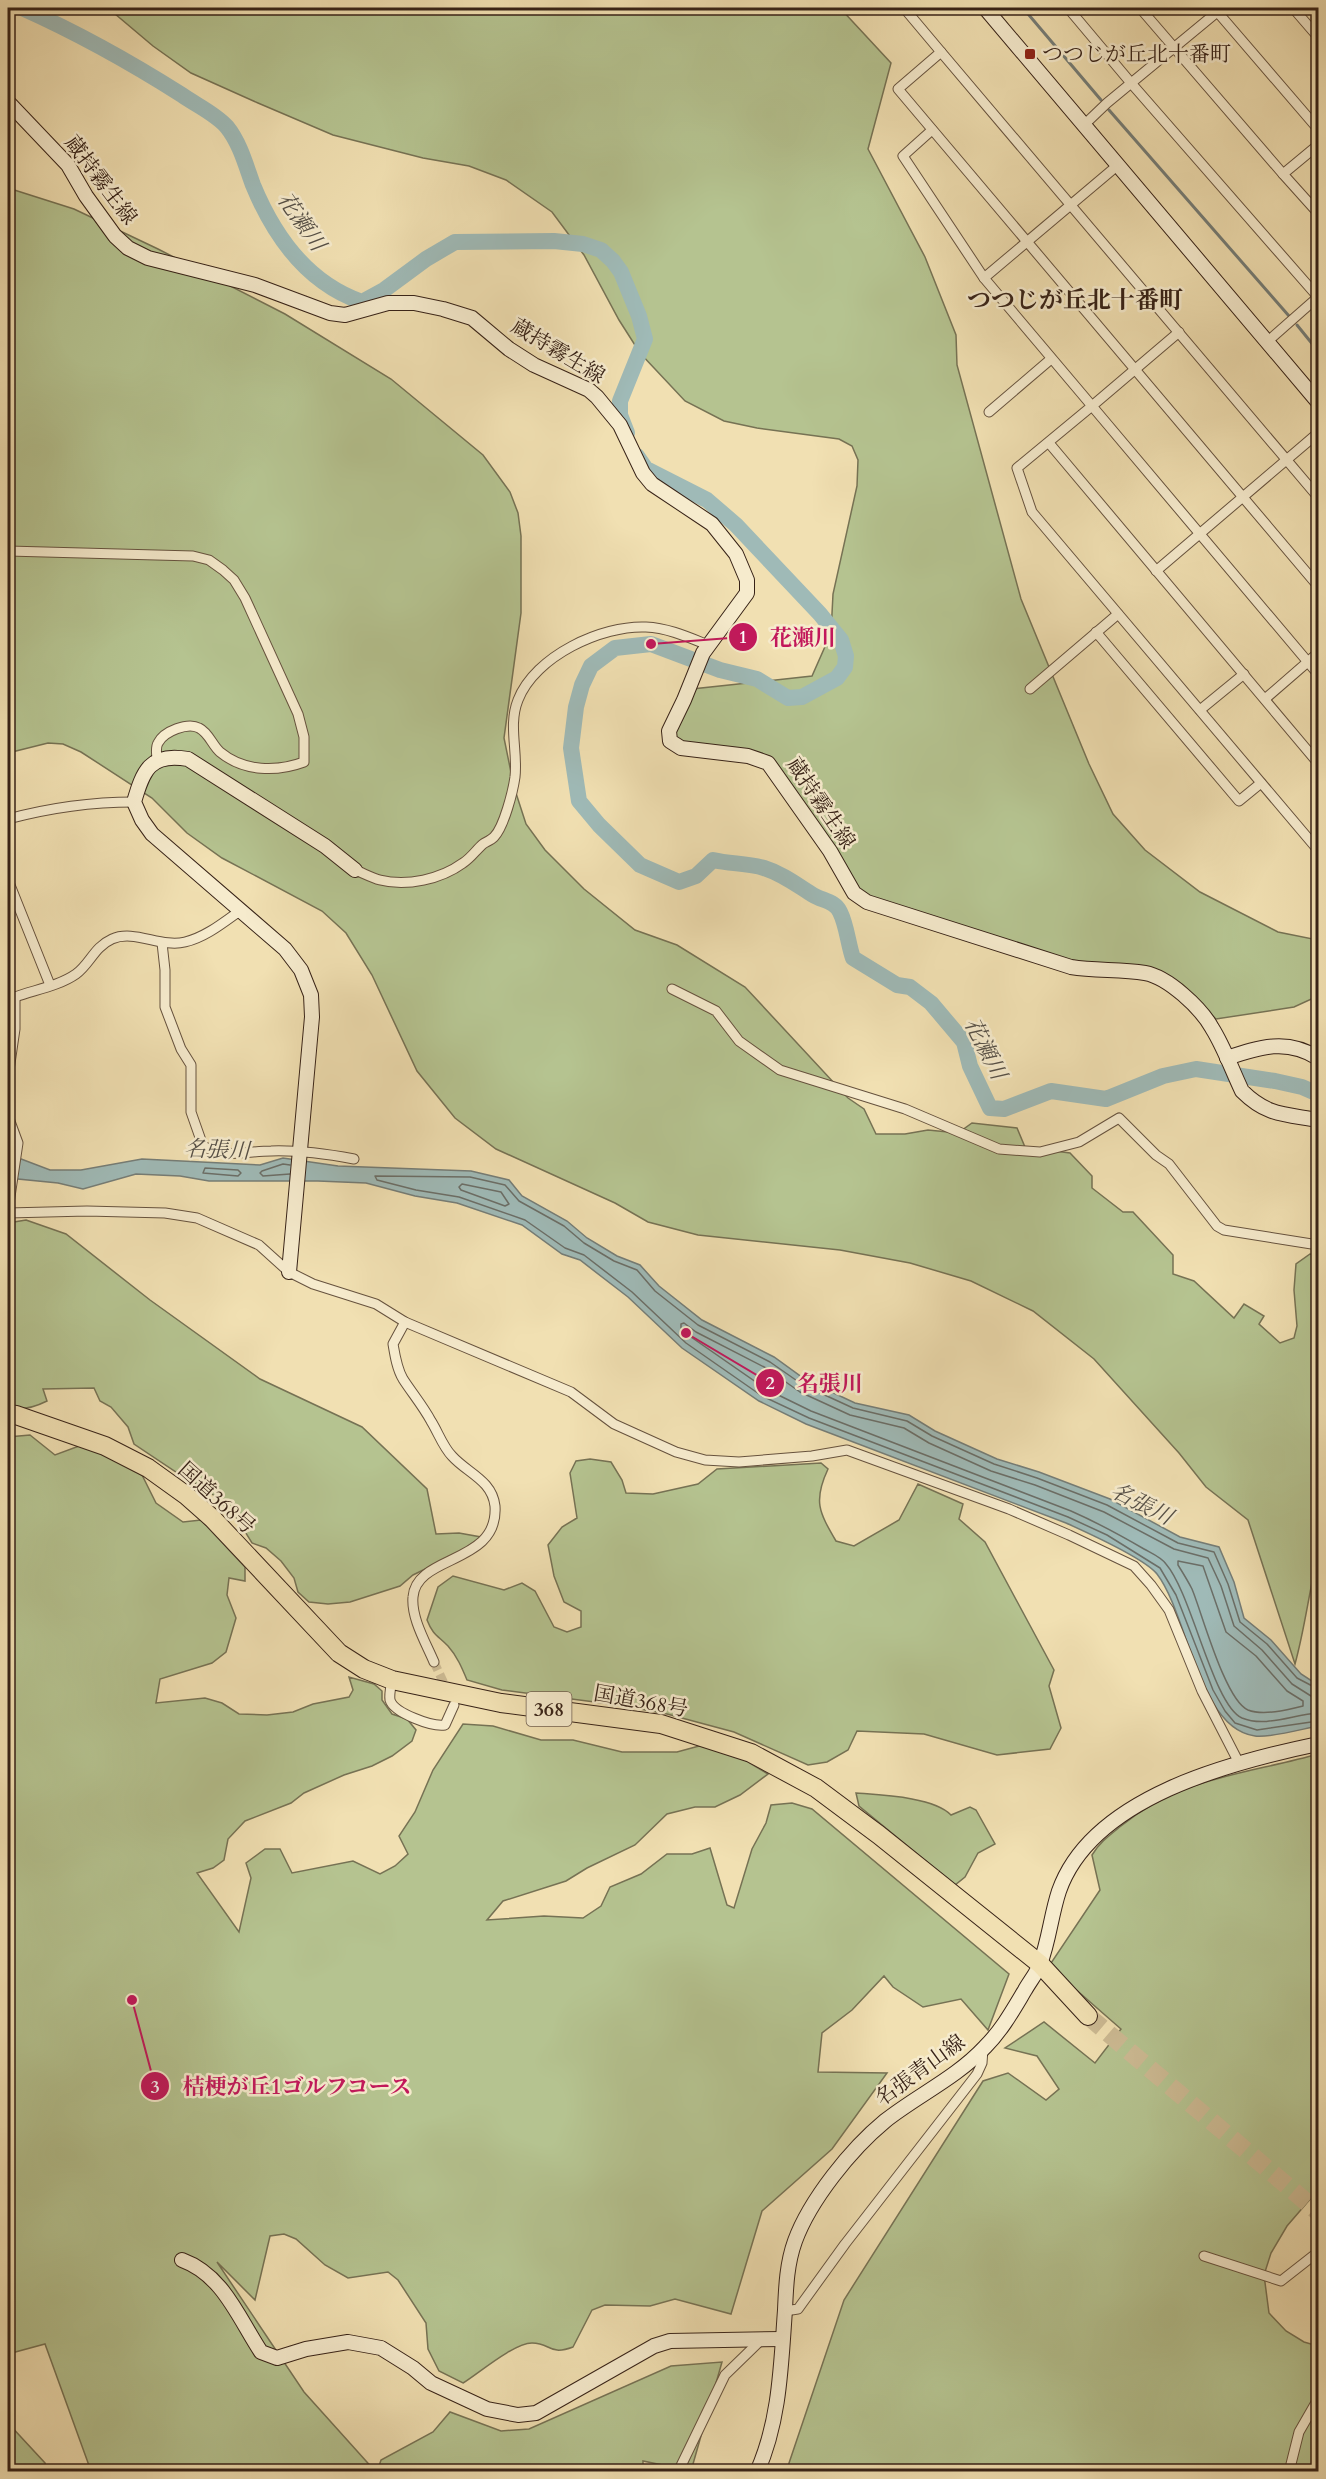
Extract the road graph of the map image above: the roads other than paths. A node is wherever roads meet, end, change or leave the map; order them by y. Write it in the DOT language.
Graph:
graph roads {
  1 [pos="904,8"];
  2 [pos="985,8"];
  3 [pos="1068,8"];
  4 [pos="1140,8"];
  5 [pos="1293,8"];
  6 [pos="1217,9"];
  7 [pos="1318,37"];
  8 [pos="1173,48"];
  9 [pos="941,52"];
  10 [pos="1131,83"];
  11 [pos="8,102"];
  12 [pos="1084,126"];
  13 [pos="932,129"];
  14 [pos="1318,129"];
  15 [pos="1318,145"];
  16 [pos="1118,165"];
  17 [pos="1283,174"];
  18 [pos="1071,204"];
  19 [pos="1318,213"];
  20 [pos="1027,242"];
  21 [pos="984,278"];
  22 [pos="1179,332"];
  23 [pos="1267,342"];
  24 [pos="1051,359"];
  25 [pos="1136,369"];
  26 [pos="1318,402"];
  27 [pos="1092,406"];
  28 [pos="989,411"];
  29 [pos="1318,433"];
  30 [pos="1049,443"];
  31 [pos="1287,459"];
  32 [pos="1318,496"];
  33 [pos="1244,497"];
  34 [pos="1200,534"];
  35 [pos="8,551"];
  36 [pos="1156,571"];
  37 [pos="1318,586"];
  38 [pos="1118,614"];
  39 [pos="1096,632"];
  40 [pos="705,649"];
  41 [pos="1318,653"];
  42 [pos="1308,662"];
  43 [pos="1244,674"];
  44 [pos="1318,674"];
  45 [pos="1030,689"];
  46 [pos="1265,699"];
  47 [pos="1200,710"];
  48 [pos="158,761"];
  49 [pos="1318,763"];
  50 [pos="1261,783"];
  51 [pos="134,802"];
  52 [pos="8,819"];
  53 [pos="1318,850"];
  54 [pos="355,870"];
  55 [pos="8,880"];
  56 [pos="241,910"];
  57 [pos="162,943"];
  58 [pos="50,985"];
  59 [pos="672,988"];
  60 [pos="11,995"];
  61 [pos="1227,1058"];
  62 [pos="1318,1058"];
  63 [pos="8,1077"];
  64 [pos="8,1116"];
  65 [pos="1318,1120"];
  66 [pos="300,1152"];
  67 [pos="354,1159"];
  68 [pos="8,1212"];
  69 [pos="1318,1245"];
  70 [pos="289,1272"];
  71 [pos="405,1322"];
  72 [pos="8,1414"];
  73 [pos="434,1662"];
  74 [pos="392,1680"];
  75 [pos="454,1705"];
  76 [pos="1318,1744"];
  77 [pos="1239,1763"];
  78 [pos="1040,1964"];
  79 [pos="1088,2016"];
  80 [pos="983,2049"];
  81 [pos="1318,2252"];
  82 [pos="1204,2256"];
  83 [pos="182,2260"];
  84 [pos="785,2311"];
  85 [pos="782,2339"];
  86 [pos="760,2341"];
  87 [pos="1318,2399"];
  88 [pos="678,2472"];
  89 [pos="757,2472"];
  90 [pos="1289,2472"];
  1 -- 9 [label="street"];
  2 -- 12 [label="main road"];
  3 -- 10 [label="street"];
  4 -- 8 [label="street"];
  5 -- 7 [label="street"];
  6 -- 8 [label="street"];
  6 -- 14 [label="street"];
  8 -- 10 [label="street"];
  8 -- 17 [label="street"];
  9 -- 13 [label="street"];
  9 -- 18 [label="street"];
  10 -- 12 [label="street"];
  10 -- 23 [label="street"];
  11 -- 40 [label="main road, 蔵持霧生線"];
  12 -- 16 [label="main road"];
  13 -- 20 [label="street"];
  13 -- 21 [label="street"];
  15 -- 17 [label="street"];
  16 -- 18 [label="street"];
  16 -- 23 [label="main road"];
  17 -- 19 [label="street"];
  18 -- 20 [label="street"];
  18 -- 22 [label="street"];
  20 -- 21 [label="street"];
  20 -- 25 [label="street"];
  21 -- 24 [label="street"];
  22 -- 25 [label="street"];
  22 -- 31 [label="street"];
  23 -- 26 [label="main road"];
  24 -- 27 [label="street"];
  24 -- 28 [label="street"];
  25 -- 27 [label="street"];
  25 -- 33 [label="street"];
  27 -- 30 [label="street"];
  27 -- 34 [label="street"];
  29 -- 31 [label="street"];
  30 -- 36 [label="street"];
  30 -- 38 [label="street"];
  31 -- 32 [label="street"];
  31 -- 33 [label="street"];
  33 -- 34 [label="street"];
  33 -- 37 [label="street"];
  34 -- 36 [label="street"];
  34 -- 42 [label="street"];
  35 -- 48 [label="street"];
  36 -- 43 [label="street"];
  38 -- 39 [label="street"];
  38 -- 47 [label="street"];
  39 -- 45 [label="street"];
  39 -- 50 [label="street"];
  40 -- 54 [label="street"];
  40 -- 61 [label="main road, 蔵持霧生線"];
  41 -- 42 [label="street"];
  42 -- 44 [label="street"];
  42 -- 46 [label="street"];
  43 -- 46 [label="street"];
  43 -- 47 [label="street"];
  46 -- 49 [label="street"];
  47 -- 50 [label="street"];
  48 -- 51 [label="main road"];
  48 -- 54 [label="main road"];
  50 -- 53 [label="street"];
  51 -- 52 [label="street"];
  51 -- 56 [label="main road"];
  55 -- 58 [label="street"];
  56 -- 57 [label="street"];
  56 -- 66 [label="main road"];
  57 -- 58 [label="street"];
  57 -- 66 [label="street"];
  58 -- 60 [label="street"];
  59 -- 69 [label="street"];
  60 -- 63 [label="street"];
  61 -- 62 [label="main road"];
  61 -- 65 [label="main road, 蔵持霧生線"];
  64 -- 68 [label="street"];
  66 -- 67 [label="street"];
  66 -- 70 [label="main road"];
  68 -- 70 [label="street"];
  70 -- 71 [label="street"];
  71 -- 73 [label="street"];
  71 -- 77 [label="street"];
  72 -- 74 [label="highway, 国道368号 / 368"];
  74 -- 75 [label="street"];
  74 -- 78 [label="highway, 国道368号 / 368"];
  76 -- 77 [label="main road, 名張青山線"];
  77 -- 78 [label="main road, 名張青山線"];
  78 -- 79 [label="highway, 国道368号 / 368"];
  78 -- 80 [label="main road, 名張青山線"];
  80 -- 84 [label="street"];
  80 -- 84 [label="main road, 名張青山線"];
  81 -- 82 [label="street"];
  83 -- 86 [label="main road"];
  84 -- 85 [label="main road, 名張青山線"];
  85 -- 86 [label="main road"];
  85 -- 89 [label="main road, 名張青山線"];
  86 -- 88 [label="street"];
  87 -- 90 [label="street"];
}
